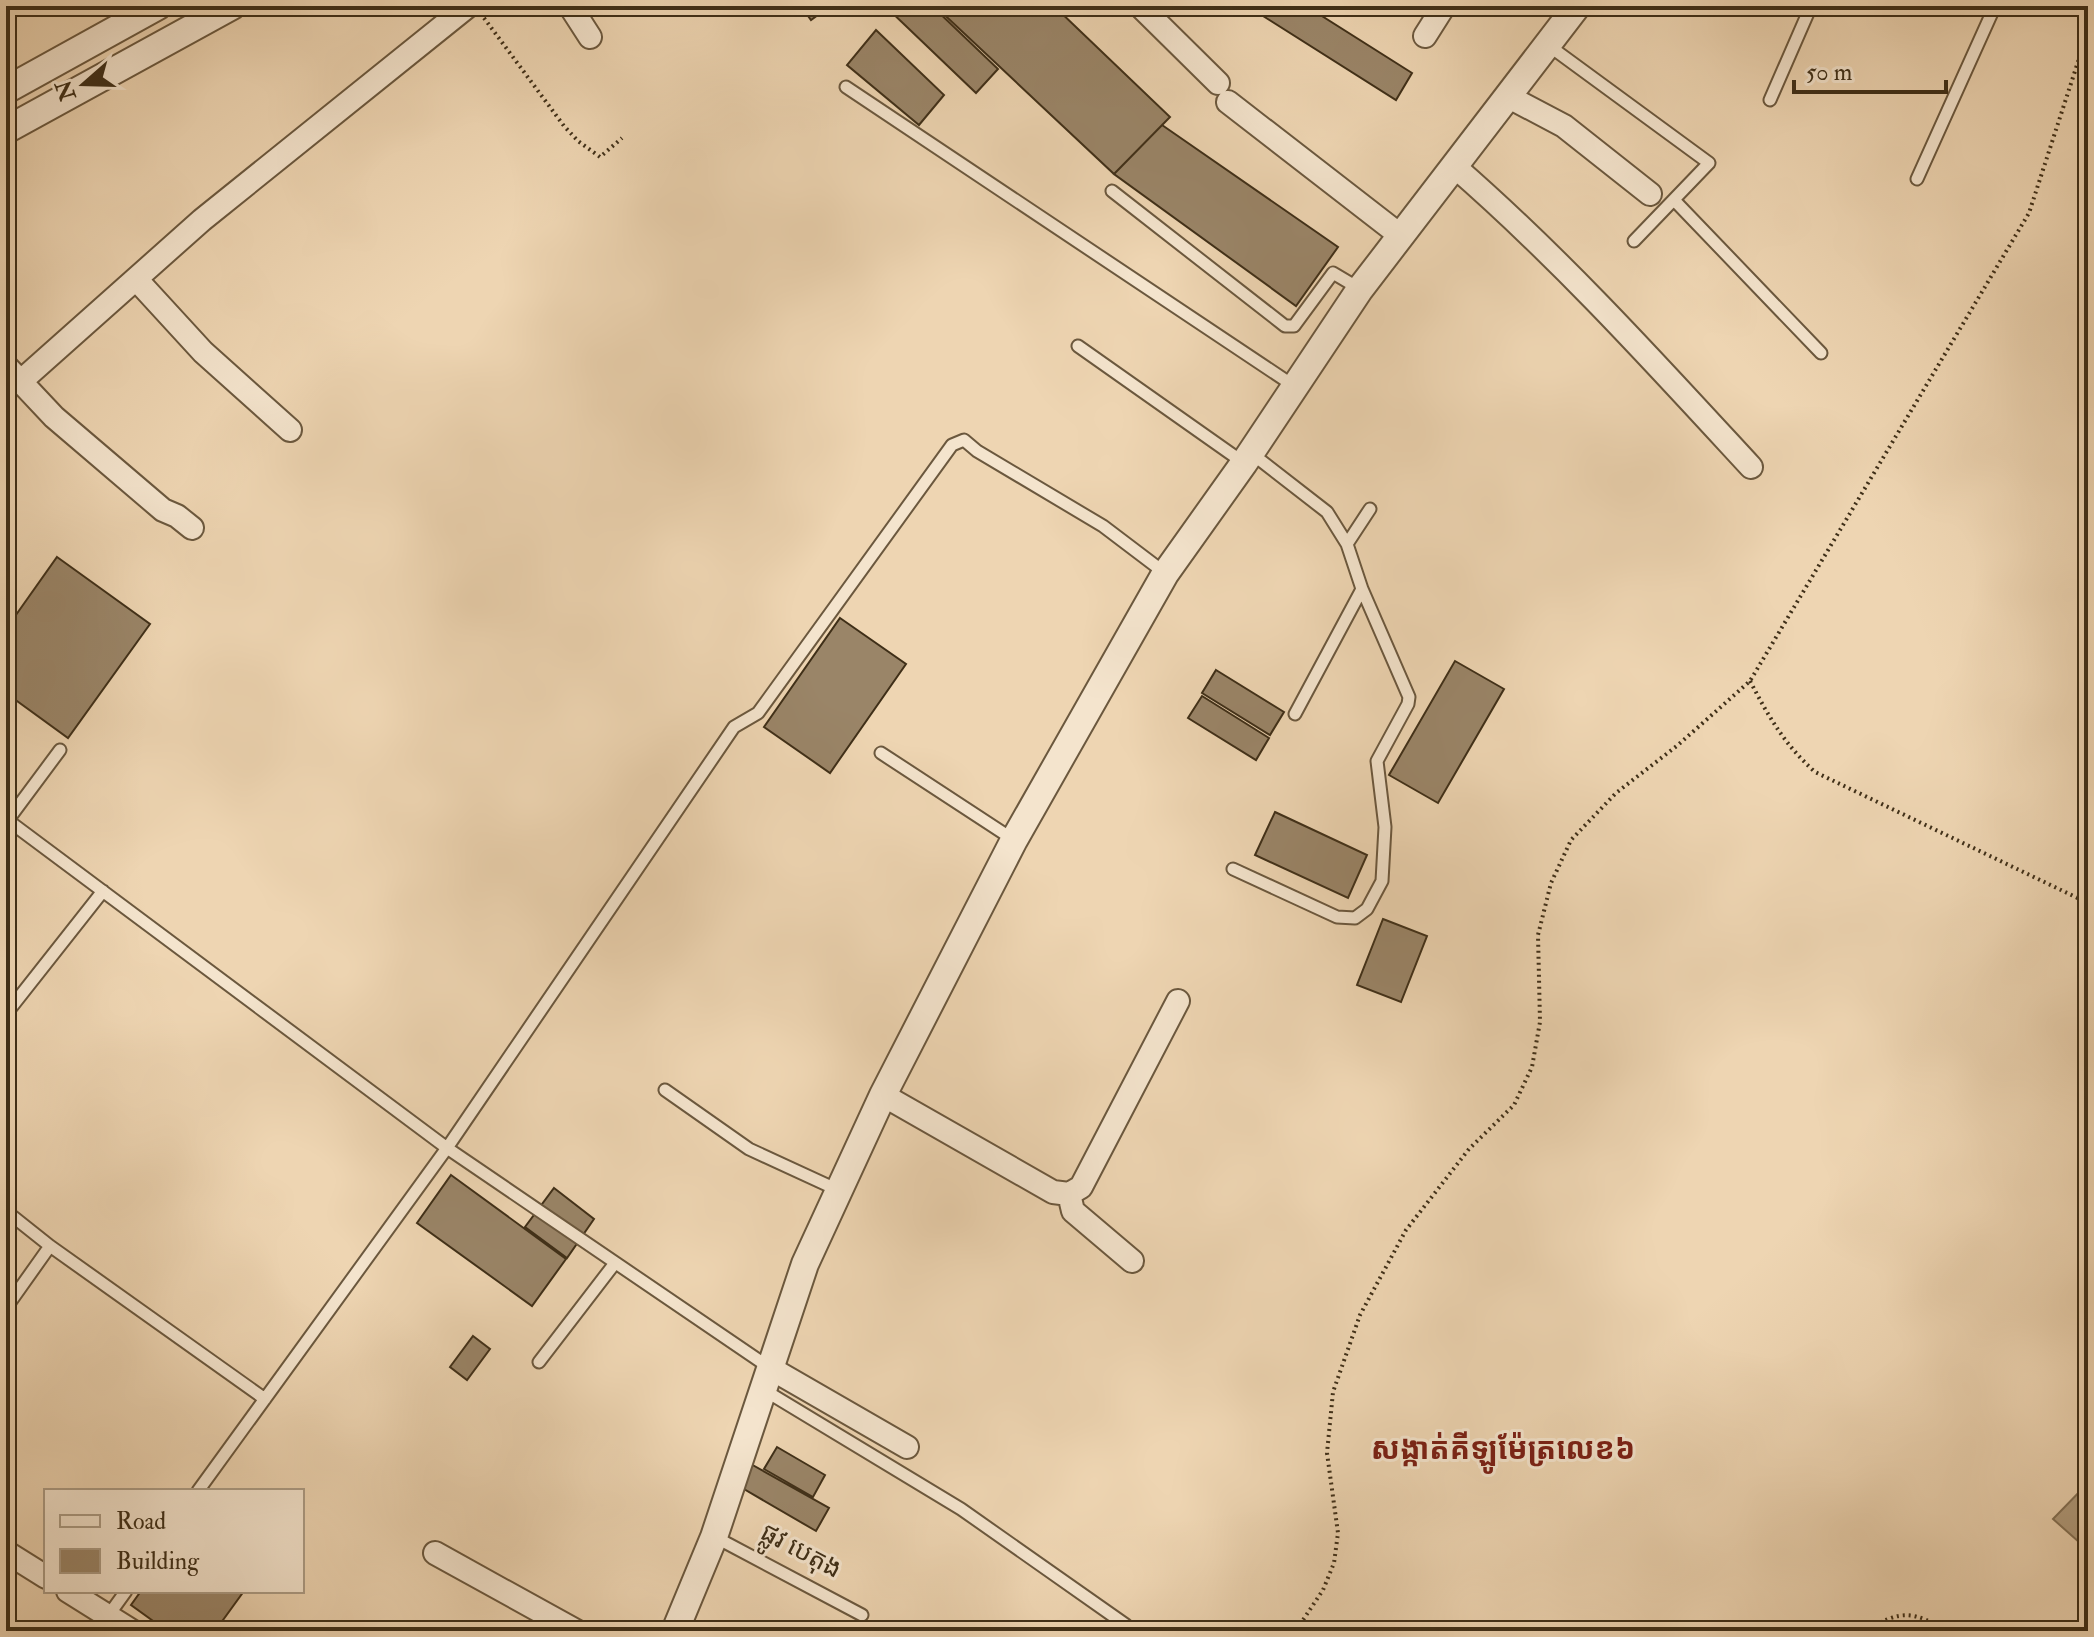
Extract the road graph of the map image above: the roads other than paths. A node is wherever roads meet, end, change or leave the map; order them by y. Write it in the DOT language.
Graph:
graph roads {
  1 [pos="158,6"];
  2 [pos="232,6"];
  3 [pos="570,6"];
  4 [pos="1140,6"];
  5 [pos="1444,6"];
  6 [pos="1577,6"];
  7 [pos="1811,6"];
  8 [pos="1995,6"];
  9 [pos="476,12"];
  10 [pos="1425,36"];
  11 [pos="590,37"];
  12 [pos="1548,45"];
  13 [pos="846,87"];
  14 [pos="6,90"];
  15 [pos="1509,97"];
  16 [pos="1770,100"];
  17 [pos="6,130"];
  18 [pos="1454,166"];
  19 [pos="1917,179"];
  20 [pos="1112,191"];
  21 [pos="1650,194"];
  22 [pos="1674,200"];
  23 [pos="1401,236"];
  24 [pos="1634,241"];
  25 [pos="136,279"];
  26 [pos="1360,289"];
  27 [pos="1078,346"];
  28 [pos="1821,353"];
  29 [pos="11,375"];
  30 [pos="1294,386"];
  31 [pos="290,430"];
  32 [pos="1247,458"];
  33 [pos="1751,467"];
  34 [pos="1370,509"];
  35 [pos="192,528"];
  36 [pos="1347,544"];
  37 [pos="1165,574"];
  38 [pos="1362,589"];
  39 [pos="1295,714"];
  40 [pos="60,750"];
  41 [pos="881,753"];
  42 [pos="7,819"];
  43 [pos="1014,840"];
  44 [pos="1233,869"];
  45 [pos="103,891"];
  46 [pos="1178,1001"];
  47 [pos="6,1014"];
  48 [pos="665,1090"];
  49 [pos="883,1095"];
  50 [pos="447,1148"];
  51 [pos="839,1190"];
  52 [pos="1069,1194"];
  53 [pos="6,1211"];
  54 [pos="50,1246"];
  55 [pos="1132,1261"];
  56 [pos="615,1263"];
  57 [pos="6,1308"];
  58 [pos="539,1362"];
  59 [pos="766,1379"];
  60 [pos="265,1399"];
  61 [pos="907,1447"];
  62 [pos="199,1489"];
  63 [pos="714,1537"];
  64 [pos="6,1552"];
  65 [pos="435,1553"];
  66 [pos="44,1576"];
  67 [pos="71,1593"];
  68 [pos="125,1593"];
  69 [pos="862,1615"];
  70 [pos="108,1616"];
  71 [pos="132,1631"];
  72 [pos="576,1631"];
  73 [pos="675,1631"];
  74 [pos="1130,1631"];
  1 -- 14 [label="street"];
  2 -- 17 [label="street"];
  3 -- 11 [label="street"];
  4 -- 23 [label="street"];
  5 -- 10 [label="street"];
  6 -- 12 [label="street"];
  7 -- 16 [label="lane"];
  8 -- 19 [label="lane"];
  9 -- 25 [label="street"];
  12 -- 15 [label="street"];
  12 -- 22 [label="lane"];
  13 -- 30 [label="lane"];
  15 -- 18 [label="street"];
  15 -- 21 [label="street"];
  18 -- 23 [label="street"];
  18 -- 33 [label="street"];
  20 -- 26 [label="lane"];
  22 -- 24 [label="lane"];
  22 -- 28 [label="lane"];
  23 -- 26 [label="street"];
  25 -- 29 [label="street"];
  25 -- 31 [label="street"];
  26 -- 30 [label="street"];
  27 -- 32 [label="lane"];
  29 -- 35 [label="street"];
  30 -- 32 [label="street"];
  32 -- 36 [label="lane"];
  32 -- 37 [label="street"];
  34 -- 36 [label="lane"];
  36 -- 38 [label="lane"];
  37 -- 43 [label="street"];
  37 -- 50 [label="lane"];
  38 -- 39 [label="lane"];
  38 -- 44 [label="lane"];
  40 -- 42 [label="lane"];
  41 -- 43 [label="lane"];
  42 -- 45 [label="lane"];
  43 -- 49 [label="street"];
  45 -- 47 [label="lane"];
  45 -- 50 [label="lane"];
  46 -- 52 [label="street"];
  48 -- 51 [label="lane"];
  49 -- 51 [label="street"];
  49 -- 52 [label="street"];
  50 -- 56 [label="lane"];
  50 -- 60 [label="lane"];
  51 -- 59 [label="street"];
  52 -- 55 [label="street"];
  53 -- 54 [label="lane"];
  54 -- 57 [label="lane"];
  54 -- 60 [label="lane"];
  56 -- 58 [label="lane"];
  56 -- 59 [label="lane"];
  59 -- 61 [label="street"];
  59 -- 63 [label="street"];
  59 -- 74 [label="lane"];
  60 -- 62 [label="lane"];
  63 -- 69 [label="lane, ផ្លូវ បេតុង"];
  63 -- 73 [label="street"];
  64 -- 66 [label="street"];
  65 -- 72 [label="street"];
  67 -- 70 [label="street"];
  68 -- 70 [label="lane"];
  70 -- 71 [label="street"];
}
